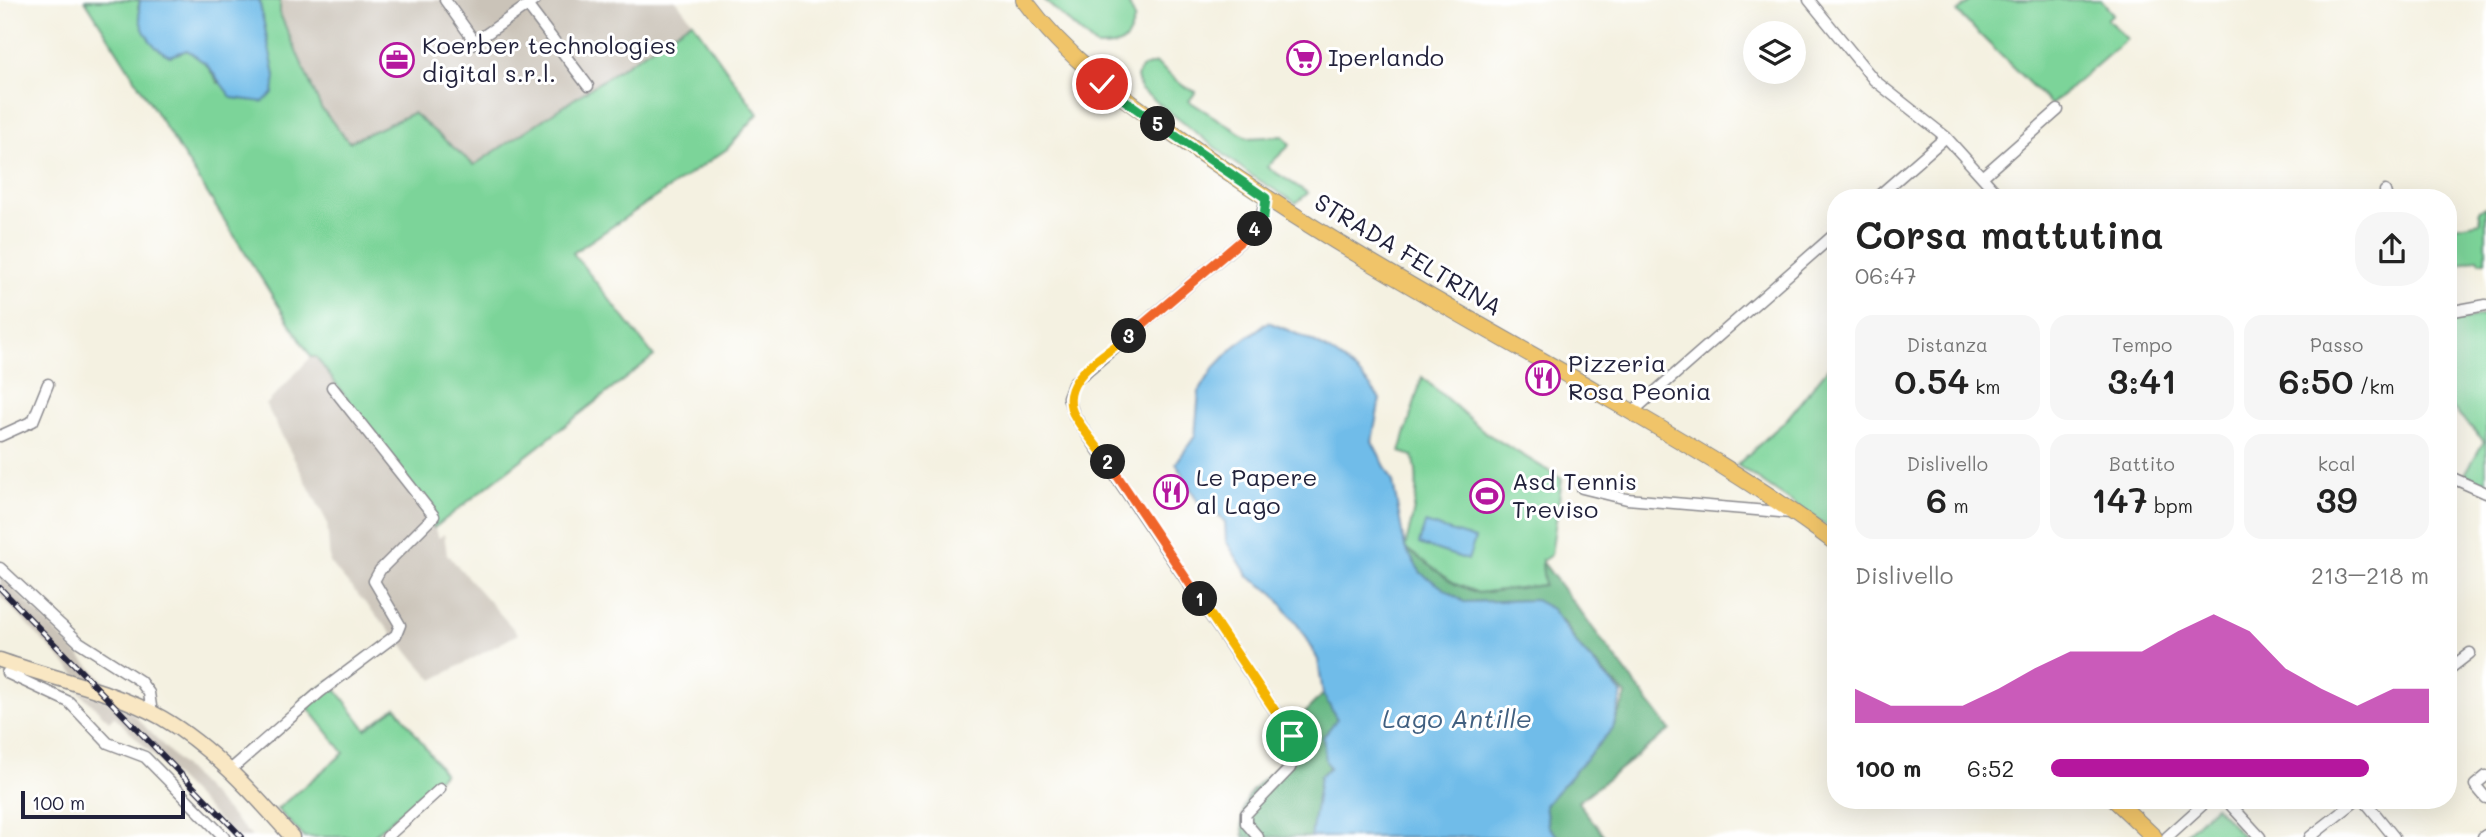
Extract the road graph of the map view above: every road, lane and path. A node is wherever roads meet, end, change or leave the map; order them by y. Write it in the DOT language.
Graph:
graph roads {
  1 [pos="445,0"];
  2 [pos="1024,0"];
  3 [pos="1809,0"];
  4 [pos="531,3"];
  5 [pos="588,86"];
  6 [pos="2059,110"];
  7 [pos="1946,137"];
  8 [pos="1982,177"];
  9 [pos="1886,189"];
  10 [pos="1993,189"];
  11 [pos="1266,198"];
  12 [pos="1827,241"];
  13 [pos="2486,305"];
  14 [pos="2457,310"];
  15 [pos="48,384"];
  16 [pos="332,387"];
  17 [pos="1633,412"];
  18 [pos="0,436"];
  19 [pos="2457,480"];
  20 [pos="1582,488"];
  21 [pos="2486,493"];
  22 [pos="1797,513"];
  23 [pos="1827,536"];
  24 [pos="0,568"];
  25 [pos="2470,653"];
  26 [pos="2457,663"];
  27 [pos="7,666"];
  28 [pos="0,684"];
  29 [pos="152,713"];
  30 [pos="229,771"];
  31 [pos="2486,776"];
  32 [pos="440,789"];
  33 [pos="2486,798"];
  34 [pos="2124,809"];
  35 [pos="2198,809"];
  36 [pos="2234,809"];
  37 [pos="2345,809"];
  38 [pos="2371,809"];
  39 [pos="224,837"];
  40 [pos="292,837"];
  41 [pos="387,837"];
  42 [pos="1258,837"];
  43 [pos="2154,837"];
  44 [pos="2167,837"];
  45 [pos="2260,837"];
  46 [pos="2309,837"];
  47 [pos="2394,837"];
  1 -- 4 [label="street"];
  2 -- 11 [label="main road, STRADA FELTRINA"];
  3 -- 7 [label="street"];
  4 -- 5 [label="street"];
  6 -- 8 [label="street"];
  7 -- 8 [label="street"];
  7 -- 9 [label="street"];
  8 -- 10 [label="street"];
  11 -- 17 [label="main road, STRADA FELTRINA"];
  11 -- 42 [label="street"];
  12 -- 17 [label="street"];
  13 -- 14 [label="street"];
  15 -- 18 [label="street"];
  16 -- 30 [label="street"];
  17 -- 22 [label="main road, STRADA FELTRINA"];
  19 -- 21 [label="street"];
  20 -- 22 [label="street"];
  22 -- 23 [label="main road, STRADA FELTRINA"];
  24 -- 29 [label="street"];
  25 -- 26 [label="street"];
  27 -- 28 [label="street"];
  27 -- 29 [label="main road"];
  27 -- 39 [label="street"];
  29 -- 30 [label="main road"];
  30 -- 40 [label="main road"];
  31 -- 33 [label="street"];
  32 -- 41 [label="street"];
  34 -- 43 [label="main road"];
  35 -- 44 [label="street"];
  36 -- 45 [label="street"];
  37 -- 46 [label="street"];
  38 -- 47 [label="street"];
}
